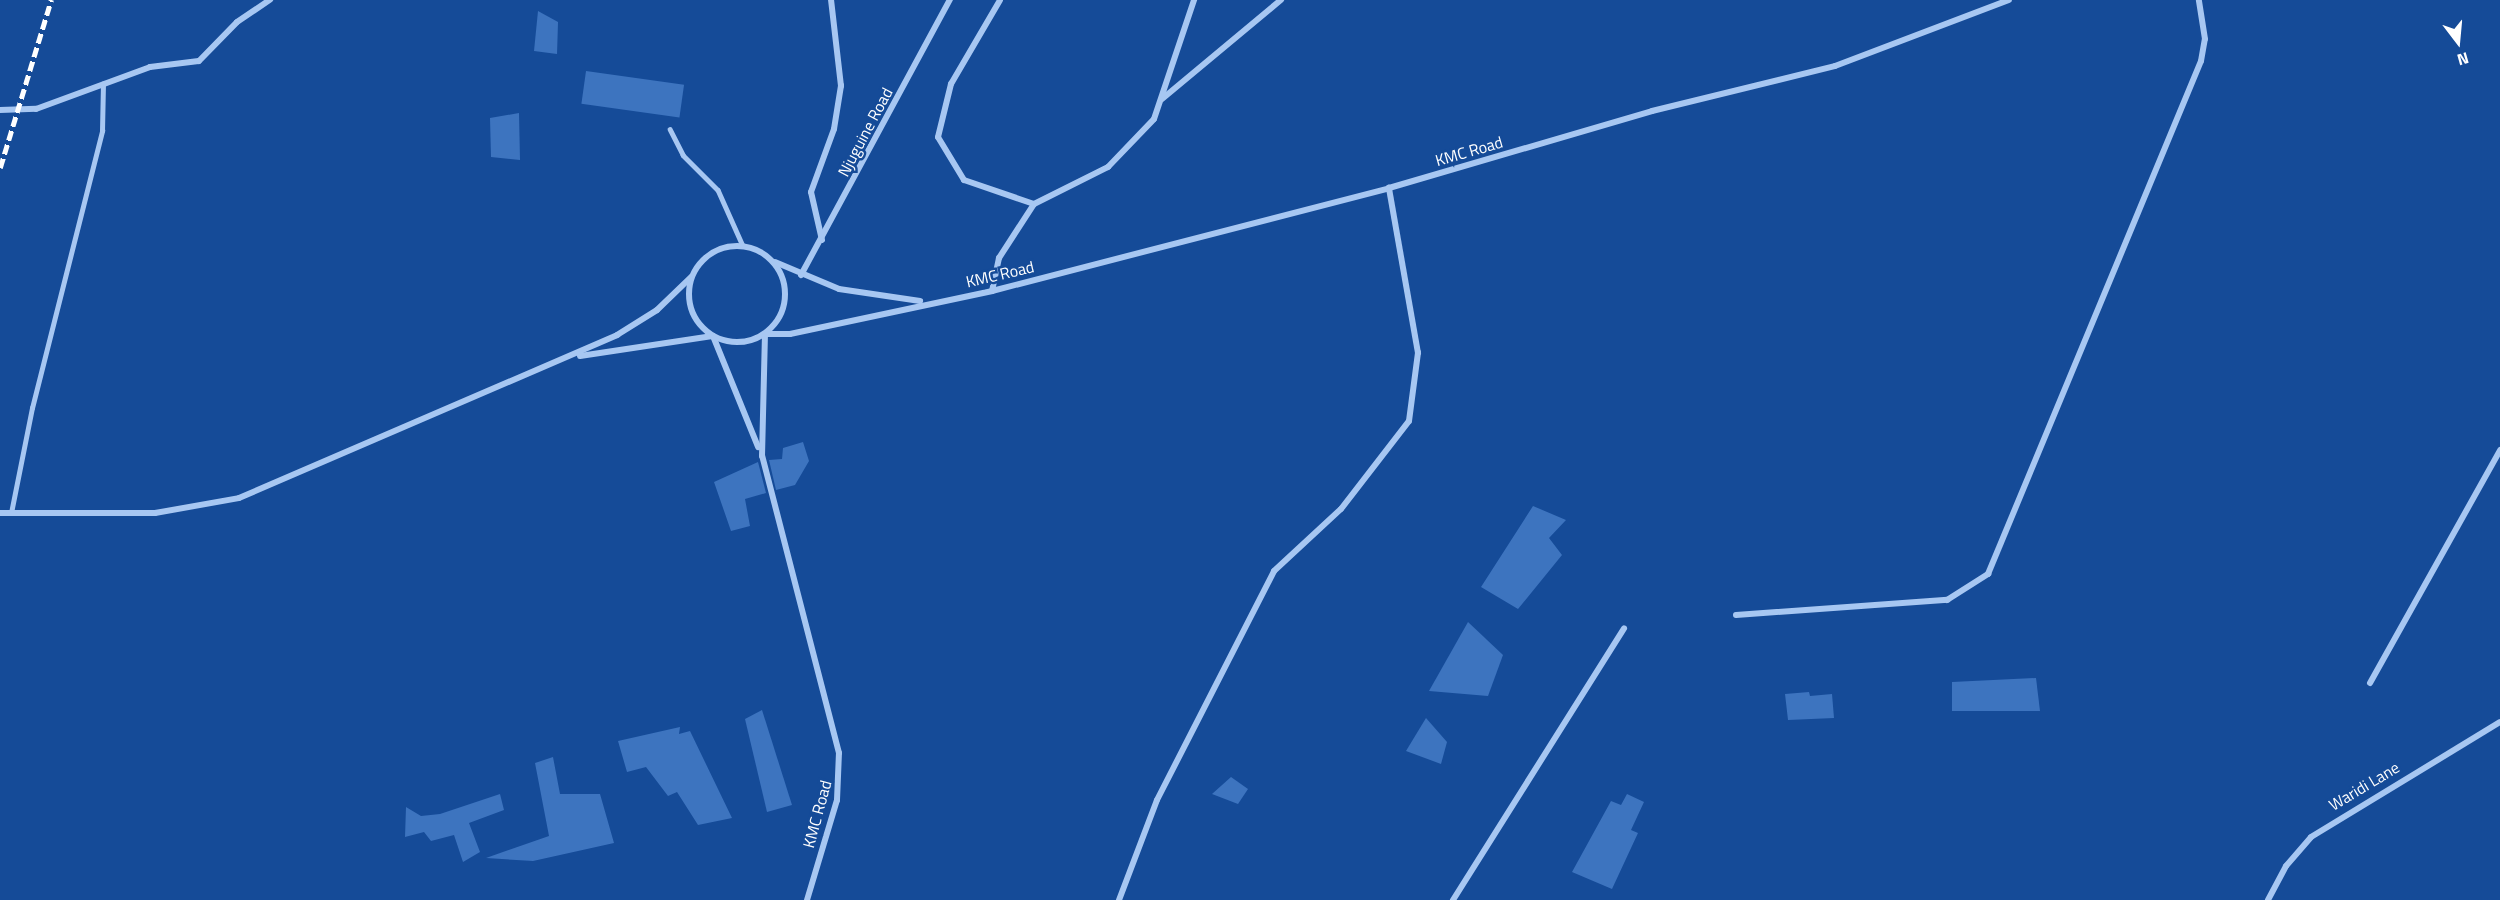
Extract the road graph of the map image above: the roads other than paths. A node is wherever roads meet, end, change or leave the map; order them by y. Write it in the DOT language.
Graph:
graph roads {
  1 [pos="270,0"];
  2 [pos="831,0"];
  3 [pos="950,0"];
  4 [pos="1000,0"];
  5 [pos="1194,0"];
  6 [pos="1281,0"];
  7 [pos="2008,0"];
  8 [pos="2199,0"];
  9 [pos="103,84"];
  10 [pos="1161,99"];
  11 [pos="0,110"];
  12 [pos="670,129"];
  13 [pos="1389,188"];
  14 [pos="1034,204"];
  15 [pos="822,241"];
  16 [pos="743,246"];
  17 [pos="769,258"];
  18 [pos="801,275"];
  19 [pos="691,277"];
  20 [pos="993,291"];
  21 [pos="929,302"];
  22 [pos="765,334"];
  23 [pos="713,336"];
  24 [pos="569,358"];
  25 [pos="2500,450"];
  26 [pos="762,456"];
  27 [pos="0,513"];
  28 [pos="11,513"];
  29 [pos="1737,615"];
  30 [pos="1624,627"];
  31 [pos="2370,683"];
  32 [pos="2500,722"];
  33 [pos="807,900"];
  34 [pos="1119,900"];
  35 [pos="1453,900"];
  36 [pos="2268,900"];
  1 -- 9 [label="street"];
  2 -- 15 [label="street"];
  3 -- 15 [label="street, Njuguine Road"];
  4 -- 14 [label="street"];
  5 -- 10 [label="street"];
  6 -- 10 [label="street"];
  7 -- 13 [label="street, KMC Road"];
  8 -- 29 [label="street"];
  9 -- 11 [label="street"];
  9 -- 28 [label="lane"];
  10 -- 14 [label="street"];
  12 -- 16 [label="lane"];
  13 -- 20 [label="street, KMC Road"];
  13 -- 34 [label="street"];
  14 -- 20 [label="street"];
  15 -- 18 [label="street, Njuguine Road"];
  16 -- 17 [label="street"];
  16 -- 19 [label="street"];
  17 -- 18 [label="street, KMC Road"];
  17 -- 22 [label="street"];
  18 -- 21 [label="street, KMC Road"];
  19 -- 23 [label="street"];
  19 -- 24 [label="street"];
  20 -- 21 [label="street, KMC Road"];
  21 -- 22 [label="street, KMC Road"];
  22 -- 23 [label="street"];
  22 -- 26 [label="street, KMC Road"];
  23 -- 24 [label="street"];
  23 -- 26 [label="street, KMC Road"];
  24 -- 28 [label="street"];
  25 -- 31 [label="street"];
  26 -- 33 [label="street, KMC Road"];
  27 -- 28 [label="street"];
  30 -- 35 [label="street"];
  32 -- 36 [label="street, Waridi Lane"];
}
